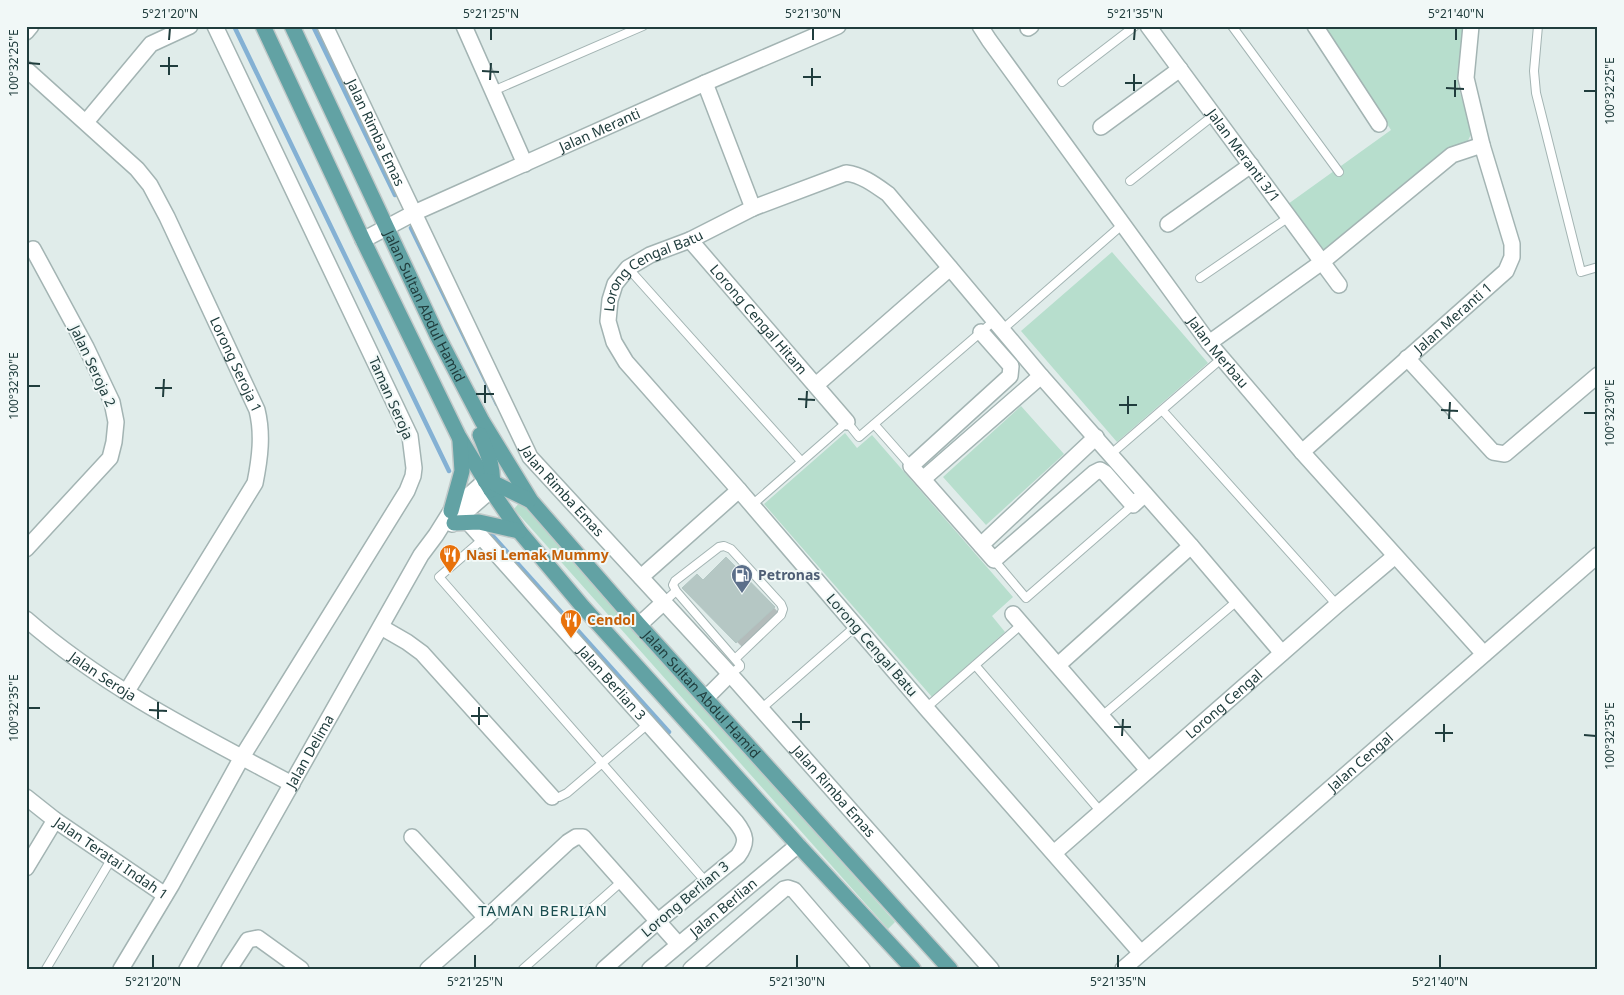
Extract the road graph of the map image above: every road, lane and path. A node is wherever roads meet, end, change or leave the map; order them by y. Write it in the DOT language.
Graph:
graph roads {
  1 [pos="31,26"];
  2 [pos="190,26"];
  3 [pos="215,26"];
  4 [pos="263,26"];
  5 [pos="292,26"];
  6 [pos="325,26"];
  7 [pos="464,26"];
  8 [pos="643,26"];
  9 [pos="837,26"];
  10 [pos="980,26"];
  11 [pos="1135,26"];
  12 [pos="1148,26"];
  13 [pos="1232,26"];
  14 [pos="1315,26"];
  15 [pos="1471,26"];
  16 [pos="1538,26"];
  17 [pos="26,32"];
  18 [pos="26,68"];
  19 [pos="1180,69"];
  20 [pos="705,82"];
  21 [pos="1062,82"];
  22 [pos="493,91"];
  23 [pos="1214,115"];
  24 [pos="86,122"];
  25 [pos="1379,124"];
  26 [pos="1101,126"];
  27 [pos="1482,145"];
  28 [pos="525,164"];
  29 [pos="1251,165"];
  30 [pos="1339,172"];
  31 [pos="1130,181"];
  32 [pos="753,208"];
  33 [pos="414,214"];
  34 [pos="1289,217"];
  35 [pos="1168,224"];
  36 [pos="1122,225"];
  37 [pos="386,228"];
  38 [pos="363,240"];
  39 [pos="690,240"];
  40 [pos="33,249"];
  41 [pos="1322,262"];
  42 [pos="1598,267"];
  43 [pos="628,268"];
  44 [pos="950,268"];
  45 [pos="1200,278"];
  46 [pos="1339,285"];
  47 [pos="999,325"];
  48 [pos="981,332"];
  49 [pos="1208,343"];
  50 [pos="1407,358"];
  51 [pos="1221,359"];
  52 [pos="1598,375"];
  53 [pos="1041,376"];
  54 [pos="816,386"];
  55 [pos="1162,410"];
  56 [pos="482,422"];
  57 [pos="847,422"];
  58 [pos="874,424"];
  59 [pos="459,437"];
  60 [pos="1096,437"];
  61 [pos="1302,452"];
  62 [pos="1111,454"];
  63 [pos="801,461"];
  64 [pos="911,466"];
  65 [pos="923,479"];
  66 [pos="489,484"];
  67 [pos="739,490"];
  68 [pos="1145,494"];
  69 [pos="531,501"];
  70 [pos="752,505"];
  71 [pos="1133,506"];
  72 [pos="458,518"];
  73 [pos="519,531"];
  74 [pos="483,539"];
  75 [pos="981,545"];
  76 [pos="1191,546"];
  77 [pos="26,549"];
  78 [pos="1598,555"];
  79 [pos="1395,556"];
  80 [pos="994,560"];
  81 [pos="641,577"];
  82 [pos="676,591"];
  83 [pos="1237,601"];
  84 [pos="664,602"];
  85 [pos="1337,605"];
  86 [pos="26,619"];
  87 [pos="1018,619"];
  88 [pos="639,625"];
  89 [pos="856,626"];
  90 [pos="381,627"];
  91 [pos="1282,653"];
  92 [pos="1484,654"];
  93 [pos="735,659"];
  94 [pos="975,665"];
  95 [pos="1058,665"];
  96 [pos="730,674"];
  97 [pos="127,691"];
  98 [pos="706,698"];
  99 [pos="926,708"];
  100 [pos="761,709"];
  101 [pos="1102,716"];
  102 [pos="648,724"];
  103 [pos="242,757"];
  104 [pos="602,764"];
  105 [pos="1148,770"];
  106 [pos="292,784"];
  107 [pos="26,797"];
  108 [pos="552,797"];
  109 [pos="1101,812"];
  110 [pos="55,820"];
  111 [pos="736,822"];
  112 [pos="412,837"];
  113 [pos="798,845"];
  114 [pos="1054,853"];
  115 [pos="112,858"];
  116 [pos="26,868"];
  117 [pos="621,882"];
  118 [pos="706,882"];
  119 [pos="165,895"];
  120 [pos="486,918"];
  121 [pos="657,922"];
  122 [pos="678,944"];
  123 [pos="1141,953"];
  124 [pos="46,969"];
  125 [pos="121,969"];
  126 [pos="187,969"];
  127 [pos="229,969"];
  128 [pos="301,969"];
  129 [pos="428,969"];
  130 [pos="523,969"];
  131 [pos="604,969"];
  132 [pos="650,969"];
  133 [pos="691,969"];
  134 [pos="862,969"];
  135 [pos="913,969"];
  136 [pos="950,969"];
  137 [pos="991,969"];
  138 [pos="1123,969"];
  1 -- 17 [label="street"];
  2 -- 24 [label="street"];
  3 -- 103 [label="street, Taman Seroja"];
  4 -- 38 [label="main road, Jalan Sultan Abdul Hamid"];
  5 -- 37 [label="main road, Jalan Sultan Abdul Hamid"];
  6 -- 33 [label="street, Jalan Rimba Emas"];
  7 -- 22 [label="street"];
  8 -- 22 [label="lane"];
  9 -- 20 [label="street, Jalan Meranti"];
  10 -- 36 [label="street, Jalan Merbau"];
  11 -- 21 [label="lane"];
  12 -- 19 [label="street, Jalan Meranti 3/1"];
  13 -- 30 [label="lane"];
  14 -- 25 [label="street"];
  15 -- 27 [label="street, Jalan Meranti 1"];
  16 -- 42 [label="lane"];
  18 -- 24 [label="street, Lorong Seroja 1"];
  19 -- 23 [label="street, Jalan Meranti 3/1"];
  19 -- 26 [label="street"];
  20 -- 28 [label="street, Jalan Meranti"];
  20 -- 32 [label="street"];
  22 -- 28 [label="street"];
  23 -- 29 [label="street, Jalan Meranti 3/1"];
  23 -- 31 [label="lane"];
  24 -- 97 [label="street, Lorong Seroja 1"];
  27 -- 41 [label="street"];
  27 -- 50 [label="street, Jalan Meranti 1"];
  28 -- 33 [label="street, Jalan Meranti"];
  29 -- 34 [label="street, Jalan Meranti 3/1"];
  29 -- 35 [label="street"];
  32 -- 39 [label="street, Lorong Cengal Batu"];
  32 -- 44 [label="street, Lorong Cengal Batu"];
  33 -- 37 [label="street, Jalan Meranti"];
  33 -- 81 [label="street, Jalan Rimba Emas"];
  34 -- 41 [label="street, Jalan Meranti 3/1"];
  34 -- 45 [label="lane"];
  36 -- 47 [label="lane"];
  36 -- 49 [label="street, Jalan Merbau"];
  37 -- 38 [label="street, Jalan Meranti"];
  37 -- 56 [label="main road, Jalan Sultan Abdul Hamid"];
  38 -- 59 [label="main road, Jalan Sultan Abdul Hamid"];
  39 -- 43 [label="street, Lorong Cengal Batu"];
  39 -- 54 [label="street, Lorong Cengal Hitam"];
  40 -- 77 [label="street, Jalan Seroja 2"];
  41 -- 46 [label="street, Jalan Meranti 3/1"];
  41 -- 49 [label="street"];
  43 -- 63 [label="lane"];
  43 -- 67 [label="street, Lorong Cengal Batu"];
  44 -- 47 [label="street, Lorong Cengal Batu"];
  44 -- 54 [label="street"];
  47 -- 48 [label="lane"];
  47 -- 53 [label="street, Lorong Cengal Batu"];
  48 -- 58 [label="lane"];
  48 -- 64 [label="street"];
  49 -- 51 [label="street, Jalan Merbau"];
  50 -- 52 [label="street"];
  50 -- 61 [label="street, Jalan Meranti 1"];
  51 -- 55 [label="lane"];
  51 -- 61 [label="street, Jalan Merbau"];
  53 -- 60 [label="street, Lorong Cengal Batu"];
  53 -- 65 [label="street"];
  54 -- 57 [label="street, Lorong Cengal Hitam"];
  55 -- 62 [label="lane"];
  55 -- 85 [label="lane"];
  56 -- 66 [label="main road"];
  56 -- 69 [label="main road, Jalan Sultan Abdul Hamid"];
  57 -- 58 [label="lane"];
  57 -- 63 [label="lane"];
  58 -- 64 [label="lane"];
  59 -- 66 [label="main road, Jalan Sultan Abdul Hamid"];
  59 -- 72 [label="main road"];
  60 -- 62 [label="street, Lorong Cengal Batu"];
  60 -- 75 [label="street"];
  61 -- 79 [label="street, Jalan Merbau"];
  62 -- 68 [label="street, Lorong Cengal Batu"];
  63 -- 70 [label="lane"];
  64 -- 65 [label="street"];
  65 -- 75 [label="street"];
  66 -- 69 [label="main road"];
  66 -- 72 [label="street, Jalan Delima"];
  66 -- 73 [label="main road, Jalan Sultan Abdul Hamid"];
  67 -- 70 [label="street, Lorong Cengal Batu"];
  67 -- 81 [label="street"];
  68 -- 71 [label="street"];
  68 -- 76 [label="street, Lorong Cengal Batu"];
  69 -- 88 [label="main road, Jalan Sultan Abdul Hamid"];
  70 -- 89 [label="street, Lorong Cengal Batu"];
  71 -- 80 [label="street"];
  71 -- 80 [label="lane"];
  72 -- 73 [label="main road"];
  72 -- 74 [label="street, Jalan Berlian 3"];
  72 -- 90 [label="street, Jalan Delima"];
  73 -- 113 [label="main road, Jalan Sultan Abdul Hamid"];
  74 -- 102 [label="street, Jalan Berlian 3"];
  74 -- 104 [label="lane"];
  75 -- 80 [label="street"];
  76 -- 83 [label="street, Lorong Cengal Batu"];
  76 -- 95 [label="street"];
  78 -- 92 [label="street, Jalan Cengal"];
  79 -- 85 [label="street, Lorong Cengal"];
  79 -- 92 [label="street, Jalan Merbau"];
  81 -- 84 [label="street, Jalan Rimba Emas"];
  82 -- 84 [label="lane"];
  82 -- 93 [label="lane"];
  82 -- 93 [label="lane"];
  83 -- 91 [label="street, Lorong Cengal Batu"];
  83 -- 101 [label="lane"];
  84 -- 88 [label="street"];
  84 -- 96 [label="street, Jalan Rimba Emas"];
  85 -- 91 [label="street, Lorong Cengal"];
  86 -- 97 [label="street, Jalan Seroja"];
  87 -- 94 [label="lane"];
  87 -- 95 [label="street"];
  88 -- 98 [label="main road, Jalan Sultan Abdul Hamid"];
  89 -- 99 [label="street, Lorong Cengal Batu"];
  89 -- 100 [label="lane"];
  90 -- 106 [label="street, Jalan Delima"];
  90 -- 108 [label="street"];
  91 -- 105 [label="street, Lorong Cengal"];
  92 -- 123 [label="street, Jalan Cengal"];
  93 -- 96 [label="lane"];
  94 -- 99 [label="lane"];
  94 -- 109 [label="lane"];
  95 -- 101 [label="street"];
  96 -- 98 [label="street"];
  96 -- 100 [label="street, Jalan Rimba Emas"];
  97 -- 103 [label="street, Jalan Seroja"];
  98 -- 136 [label="main road, Jalan Sultan Abdul Hamid"];
  99 -- 114 [label="street, Lorong Cengal Batu"];
  100 -- 137 [label="street, Jalan Rimba Emas"];
  101 -- 105 [label="street"];
  102 -- 104 [label="lane"];
  102 -- 111 [label="street, Jalan Berlian 3"];
  103 -- 106 [label="street, Jalan Seroja"];
  103 -- 119 [label="street, Jalan Teratai Indah 1"];
  104 -- 108 [label="lane"];
  104 -- 118 [label="lane"];
  105 -- 109 [label="street, Lorong Cengal"];
  106 -- 126 [label="street, Jalan Delima"];
  107 -- 110 [label="street, Jalan Teratai Indah 1"];
  109 -- 114 [label="street, Lorong Cengal"];
  110 -- 115 [label="street, Jalan Teratai Indah 1"];
  110 -- 116 [label="street"];
  111 -- 118 [label="street, Lorong Berlian 3"];
  112 -- 120 [label="street"];
  113 -- 122 [label="street, Jalan Berlian"];
  113 -- 135 [label="main road, Jalan Sultan Abdul Hamid"];
  114 -- 123 [label="street, Lorong Cengal Batu"];
  115 -- 119 [label="street, Jalan Teratai Indah 1"];
  115 -- 124 [label="lane"];
  117 -- 120 [label="street"];
  117 -- 121 [label="street"];
  117 -- 130 [label="lane"];
  118 -- 121 [label="street, Lorong Berlian 3"];
  119 -- 125 [label="street"];
  120 -- 129 [label="street"];
  121 -- 122 [label="street"];
  121 -- 131 [label="street, Lorong Berlian 3"];
  122 -- 132 [label="street, Jalan Berlian"];
  123 -- 138 [label="street, Jalan Cengal"];
  127 -- 128 [label="street"];
  133 -- 134 [label="street"];
}
